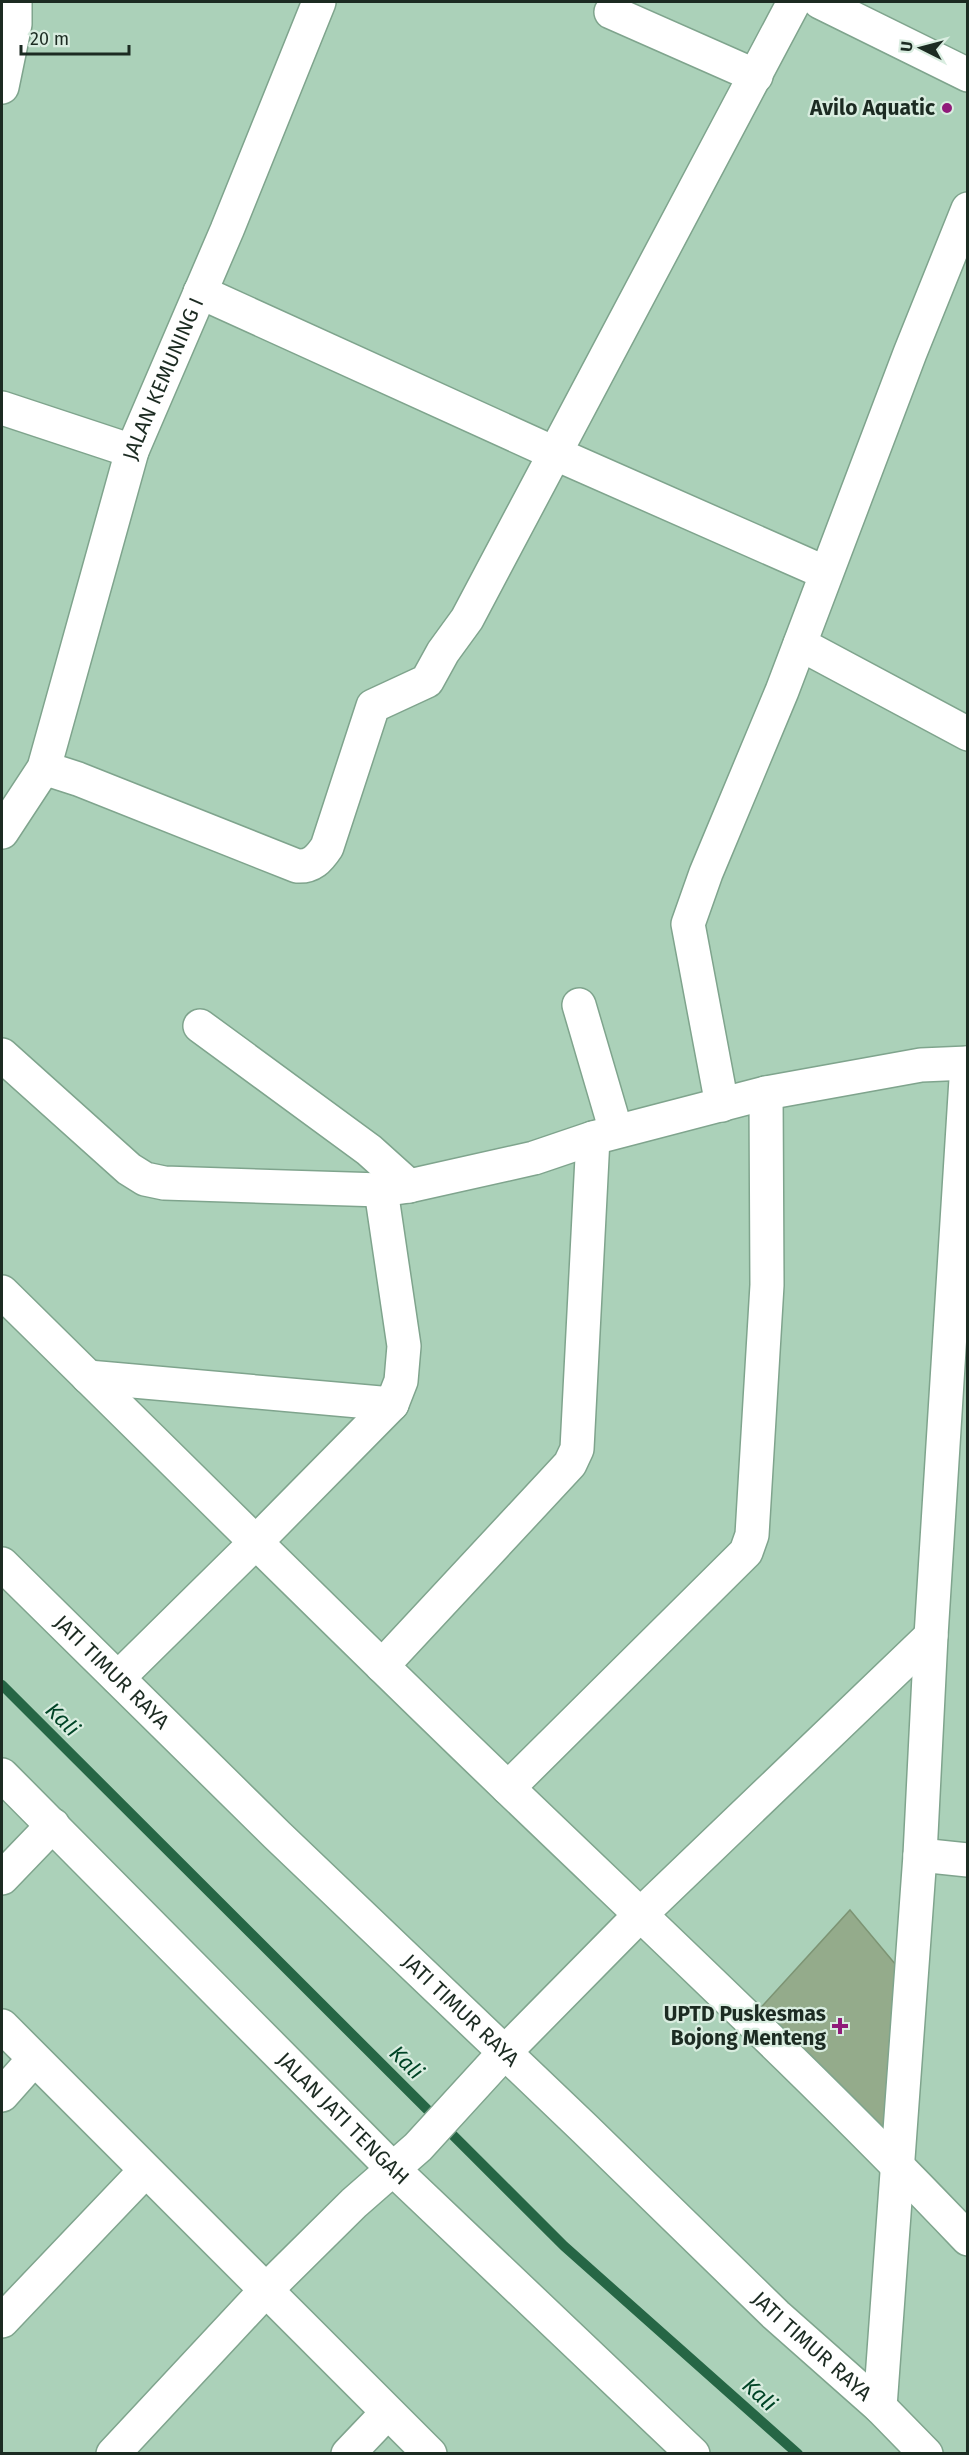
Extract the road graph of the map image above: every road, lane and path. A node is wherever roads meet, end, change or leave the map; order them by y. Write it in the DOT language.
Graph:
graph roads {
  1 [pos="15,2"];
  2 [pos="319,2"];
  3 [pos="794,2"];
  4 [pos="820,2"];
  5 [pos="611,12"];
  6 [pos="968,75"];
  7 [pos="756,76"];
  8 [pos="2,87"];
  9 [pos="968,210"];
  10 [pos="200,292"];
  11 [pos="2,408"];
  12 [pos="132,451"];
  13 [pos="554,453"];
  14 [pos="826,573"];
  15 [pos="800,644"];
  16 [pos="968,734"];
  17 [pos="44,768"];
  18 [pos="2,832"];
  19 [pos="579,1005"];
  20 [pos="200,1026"];
  21 [pos="2,1055"];
  22 [pos="967,1063"];
  23 [pos="766,1093"];
  24 [pos="722,1105"];
  25 [pos="604,1135"];
  26 [pos="395,1188"];
  27 [pos="2,1292"];
  28 [pos="88,1377"];
  29 [pos="392,1404"];
  30 [pos="255,1543"];
  31 [pos="2,1564"];
  32 [pos="931,1636"];
  33 [pos="382,1666"];
  34 [pos="118,1678"];
  35 [pos="2,1775"];
  36 [pos="508,1788"];
  37 [pos="53,1826"];
  38 [pos="920,1855"];
  39 [pos="968,1860"];
  40 [pos="2,1878"];
  41 [pos="641,1914"];
  42 [pos="2,2026"];
  43 [pos="504,2053"];
  44 [pos="34,2059"];
  45 [pos="2,2095"];
  46 [pos="896,2163"];
  47 [pos="394,2170"];
  48 [pos="144,2171"];
  49 [pos="968,2239"];
  50 [pos="265,2291"];
  51 [pos="2,2321"];
  52 [pos="880,2407"];
  53 [pos="387,2413"];
  54 [pos="113,2454"];
  55 [pos="348,2454"];
  56 [pos="430,2454"];
  57 [pos="693,2454"];
  58 [pos="926,2454"];
  1 -- 8 [label="street"];
  2 -- 10 [label="street, JALAN KEMUNING I"];
  3 -- 7 [label="street"];
  4 -- 6 [label="street"];
  5 -- 7 [label="street"];
  7 -- 13 [label="street"];
  9 -- 14 [label="street"];
  10 -- 12 [label="street, JALAN KEMUNING I"];
  10 -- 13 [label="street"];
  11 -- 12 [label="street"];
  12 -- 17 [label="street, JALAN KEMUNING I"];
  13 -- 14 [label="street"];
  13 -- 17 [label="street"];
  14 -- 15 [label="street"];
  15 -- 16 [label="street"];
  15 -- 24 [label="street"];
  17 -- 18 [label="street, JALAN KEMUNING I"];
  19 -- 25 [label="street"];
  20 -- 26 [label="street"];
  21 -- 26 [label="street"];
  22 -- 23 [label="street"];
  22 -- 32 [label="street"];
  23 -- 24 [label="street"];
  23 -- 36 [label="street"];
  24 -- 25 [label="street"];
  25 -- 26 [label="street"];
  25 -- 33 [label="street"];
  26 -- 29 [label="street"];
  27 -- 28 [label="street"];
  28 -- 29 [label="street"];
  28 -- 30 [label="street"];
  29 -- 30 [label="street"];
  30 -- 33 [label="street"];
  30 -- 34 [label="street"];
  31 -- 34 [label="street, JATI TIMUR RAYA"];
  32 -- 38 [label="street"];
  32 -- 41 [label="street"];
  33 -- 36 [label="street"];
  34 -- 43 [label="street, JATI TIMUR RAYA"];
  35 -- 37 [label="street, JALAN JATI TENGAH"];
  36 -- 41 [label="street"];
  37 -- 40 [label="street"];
  37 -- 47 [label="street, JALAN JATI TENGAH"];
  38 -- 39 [label="street"];
  38 -- 46 [label="street"];
  41 -- 43 [label="street"];
  41 -- 46 [label="street"];
  42 -- 44 [label="street"];
  43 -- 47 [label="street"];
  43 -- 52 [label="street, JATI TIMUR RAYA"];
  44 -- 45 [label="street"];
  44 -- 48 [label="street"];
  46 -- 49 [label="street"];
  46 -- 52 [label="street"];
  47 -- 50 [label="street"];
  47 -- 57 [label="street, JALAN JATI TENGAH"];
  48 -- 50 [label="street"];
  48 -- 51 [label="street"];
  50 -- 53 [label="street"];
  50 -- 54 [label="street"];
  52 -- 58 [label="street, JATI TIMUR RAYA"];
  53 -- 55 [label="street"];
  53 -- 56 [label="street"];
}
